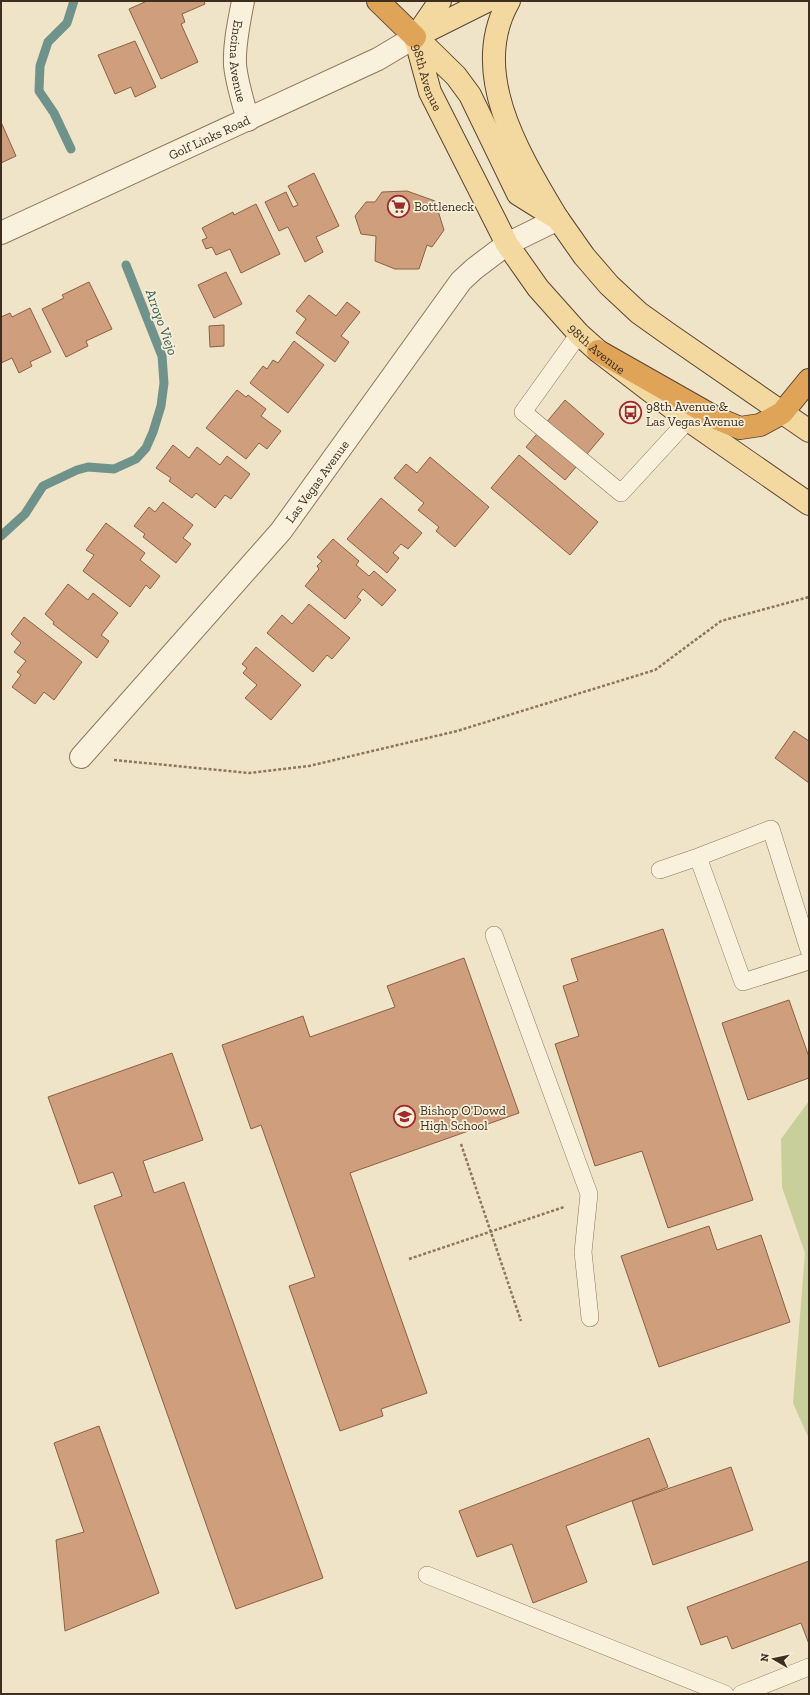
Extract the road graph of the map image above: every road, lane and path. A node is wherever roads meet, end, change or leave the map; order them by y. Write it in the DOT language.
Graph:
graph roads {
  1 [pos="243,1"];
  2 [pos="378,1"];
  3 [pos="440,1"];
  4 [pos="487,1"];
  5 [pos="509,1"];
  6 [pos="415,37"];
  7 [pos="248,120"];
  8 [pos="558,218"];
  9 [pos="1,233"];
  10 [pos="507,244"];
  11 [pos="580,334"];
  12 [pos="598,351"];
  13 [pos="809,380"];
  14 [pos="782,412"];
  15 [pos="688,420"];
  16 [pos="809,431"];
  17 [pos="809,504"];
  18 [pos="809,597"];
  19 [pos="81,757"];
  20 [pos="698,857"];
  21 [pos="660,870"];
  22 [pos="494,936"];
  23 [pos="809,950"];
  24 [pos="809,961"];
  25 [pos="461,1144"];
  26 [pos="566,1206"];
  27 [pos="491,1232"];
  28 [pos="409,1259"];
  29 [pos="590,1318"];
  30 [pos="521,1321"];
  31 [pos="427,1575"];
  32 [pos="809,1667"];
  33 [pos="725,1694"];
  34 [pos="741,1694"];
  1 -- 7 [label="street, Encina Avenue"];
  2 -- 6 [label="highway"];
  3 -- 6 [label="main road, Golf Links Road"];
  4 -- 6 [label="main road, Golf Links Road"];
  5 -- 8 [label="main road"];
  6 -- 7 [label="street, Golf Links Road"];
  6 -- 8 [label="main road, 98th Avenue"];
  6 -- 10 [label="main road, 98th Avenue"];
  7 -- 9 [label="street, Golf Links Road"];
  8 -- 10 [label="street, Las Vegas Avenue"];
  8 -- 14 [label="main road, 98th Avenue"];
  10 -- 11 [label="main road, 98th Avenue"];
  10 -- 19 [label="street, Las Vegas Avenue"];
  11 -- 12 [label="main road, 98th Avenue"];
  11 -- 15 [label="lane"];
  12 -- 14 [label="highway"];
  12 -- 15 [label="main road, 98th Avenue"];
  13 -- 14 [label="highway"];
  14 -- 16 [label="main road, 98th Avenue"];
  15 -- 17 [label="main road, 98th Avenue"];
  18 -- 19 [label="path"];
  20 -- 21 [label="lane"];
  20 -- 23 [label="lane"];
  20 -- 24 [label="lane"];
  22 -- 29 [label="lane"];
  25 -- 27 [label="path"];
  26 -- 27 [label="path"];
  27 -- 28 [label="path"];
  27 -- 30 [label="path"];
  31 -- 33 [label="lane"];
  32 -- 34 [label="lane"];
}
